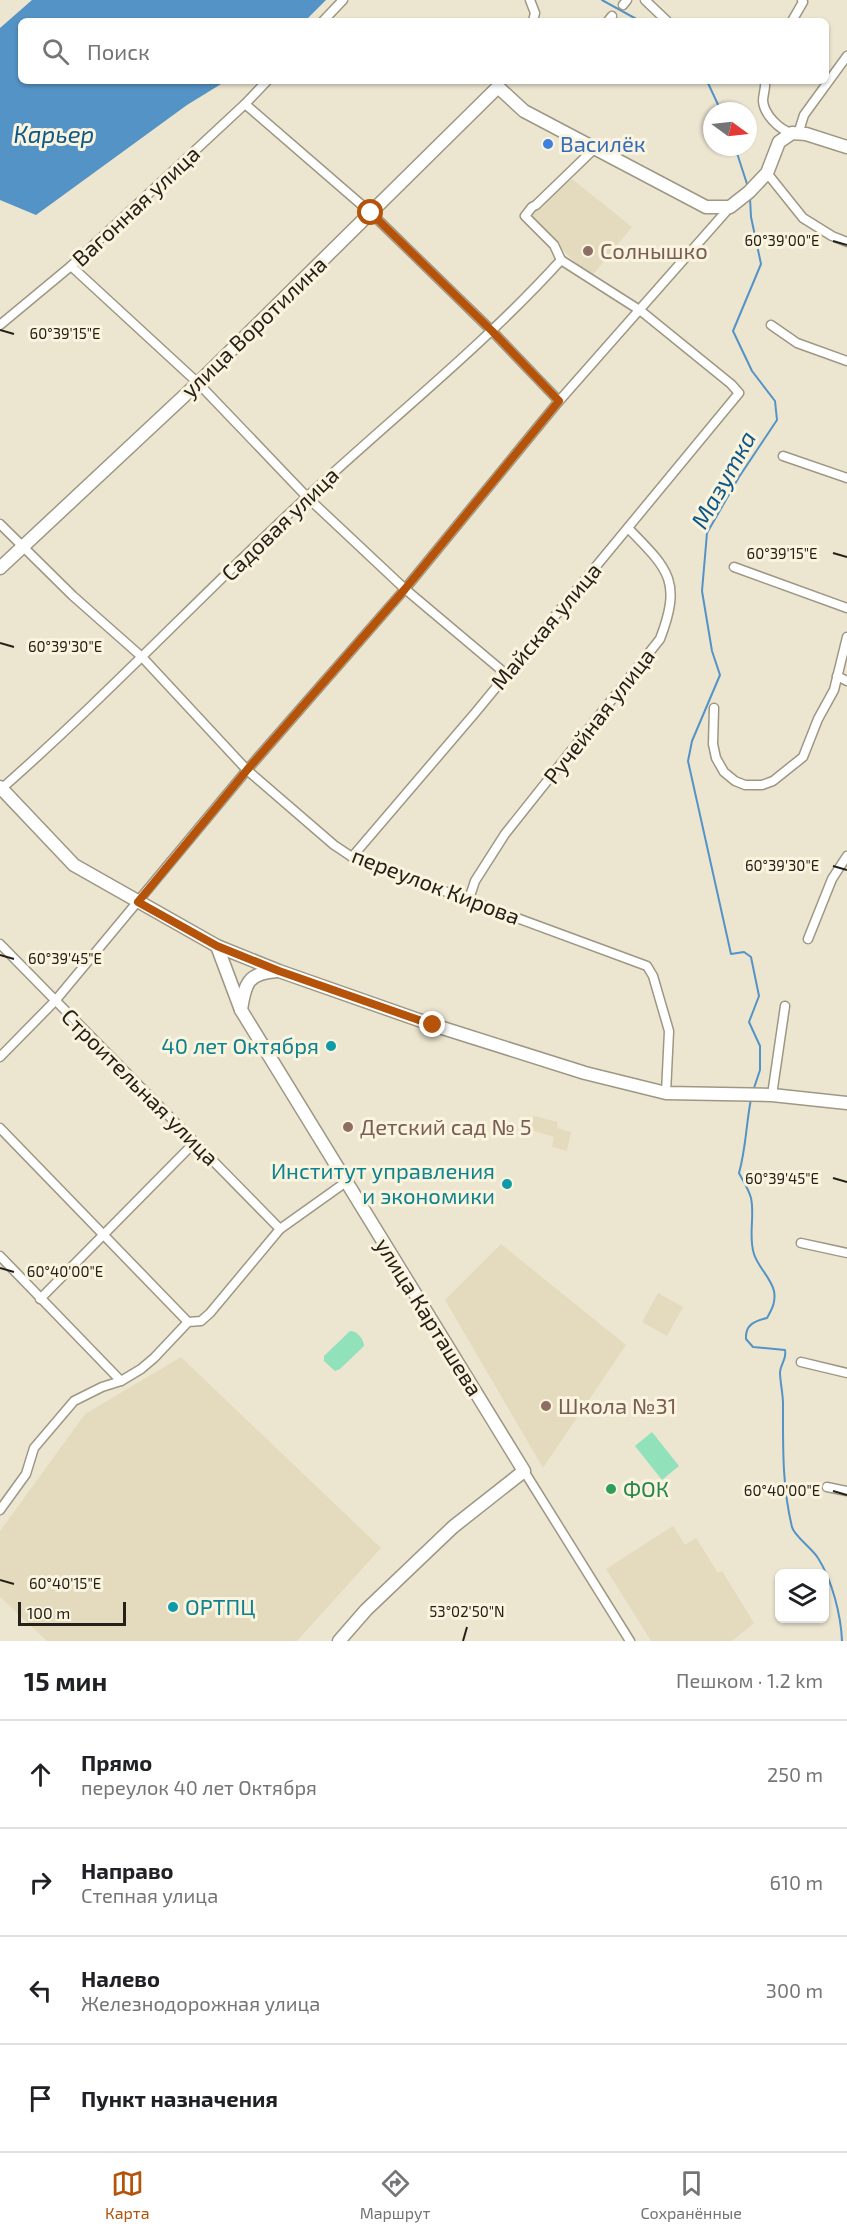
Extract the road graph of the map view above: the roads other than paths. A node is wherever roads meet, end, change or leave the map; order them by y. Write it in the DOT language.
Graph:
graph roads {
  1 [pos="343,0"];
  2 [pos="530,0"];
  3 [pos="645,0"];
  4 [pos="802,0"];
  5 [pos="326,18"];
  6 [pos="534,18"];
  7 [pos="664,18"];
  8 [pos="794,18"];
  9 [pos="847,56"];
  10 [pos="829,81"];
  11 [pos="264,84"];
  12 [pos="501,84"];
  13 [pos="765,84"];
  14 [pos="827,84"];
  15 [pos="246,104"];
  16 [pos="795,133"];
  17 [pos="847,147"];
  18 [pos="595,148"];
  19 [pos="767,174"];
  20 [pos="730,207"];
  21 [pos="371,213"];
  22 [pos="847,242"];
  23 [pos="561,260"];
  24 [pos="71,266"];
  25 [pos="640,311"];
  26 [pos="0,325"];
  27 [pos="771,326"];
  28 [pos="492,331"];
  29 [pos="847,361"];
  30 [pos="198,383"];
  31 [pos="559,401"];
  32 [pos="783,456"];
  33 [pos="847,478"];
  34 [pos="307,497"];
  35 [pos="0,525"];
  36 [pos="628,528"];
  37 [pos="23,546"];
  38 [pos="734,567"];
  39 [pos="0,568"];
  40 [pos="405,589"];
  41 [pos="847,608"];
  42 [pos="847,637"];
  43 [pos="142,657"];
  44 [pos="507,674"];
  45 [pos="837,676"];
  46 [pos="847,681"];
  47 [pos="714,708"];
  48 [pos="247,770"];
  49 [pos="0,789"];
  50 [pos="847,856"];
  51 [pos="352,857"];
  52 [pos="468,899"];
  53 [pos="138,902"];
  54 [pos="808,939"];
  55 [pos="0,944"];
  56 [pos="217,946"];
  57 [pos="279,971"];
  58 [pos="54,1001"];
  59 [pos="785,1006"];
  60 [pos="241,1010"];
  61 [pos="0,1057"];
  62 [pos="666,1093"];
  63 [pos="772,1095"];
  64 [pos="847,1102"];
  65 [pos="0,1128"];
  66 [pos="195,1142"];
  67 [pos="346,1182"];
  68 [pos="280,1229"];
  69 [pos="104,1236"];
  70 [pos="801,1243"];
  71 [pos="847,1253"];
  72 [pos="0,1256"];
  73 [pos="40,1299"];
  74 [pos="188,1322"];
  75 [pos="801,1362"];
  76 [pos="847,1373"];
  77 [pos="121,1381"];
  78 [pos="524,1471"];
  79 [pos="827,1487"];
  80 [pos="847,1491"];
  81 [pos="0,1510"];
  82 [pos="339,1641"];
  83 [pos="630,1641"];
  1 -- 5 [label="street"];
  2 -- 6 [label="street"];
  3 -- 7 [label="street"];
  4 -- 8 [label="street"];
  9 -- 10 [label="street"];
  11 -- 15 [label="street, Вагонная улица"];
  12 -- 18 [label="street"];
  12 -- 21 [label="street, улица Воротилина"];
  13 -- 16 [label="street"];
  14 -- 16 [label="street"];
  15 -- 21 [label="street"];
  15 -- 24 [label="street, Вагонная улица"];
  16 -- 17 [label="street"];
  16 -- 19 [label="street"];
  18 -- 20 [label="street"];
  18 -- 23 [label="street"];
  19 -- 20 [label="street"];
  19 -- 22 [label="street"];
  20 -- 25 [label="street"];
  21 -- 28 [label="street"];
  21 -- 30 [label="street, улица Воротилина"];
  23 -- 25 [label="street"];
  23 -- 28 [label="street, Садовая улица"];
  24 -- 26 [label="street, Вагонная улица"];
  24 -- 30 [label="street"];
  25 -- 31 [label="street"];
  25 -- 36 [label="street, Майская улица"];
  27 -- 29 [label="street"];
  28 -- 31 [label="street"];
  28 -- 34 [label="street, Садовая улица"];
  30 -- 34 [label="street"];
  30 -- 37 [label="street, улица Воротилина"];
  31 -- 40 [label="street"];
  32 -- 33 [label="street"];
  34 -- 40 [label="street"];
  34 -- 43 [label="street, Садовая улица"];
  35 -- 37 [label="street, переулок Кирова"];
  36 -- 44 [label="street, Майская улица"];
  36 -- 52 [label="street, Ручейная улица"];
  37 -- 39 [label="street, улица Воротилина"];
  37 -- 43 [label="street, переулок Кирова"];
  38 -- 41 [label="street"];
  40 -- 44 [label="street"];
  40 -- 48 [label="street"];
  42 -- 45 [label="street"];
  43 -- 48 [label="street, переулок Кирова"];
  43 -- 49 [label="street, Садовая улица"];
  44 -- 51 [label="street, Майская улица"];
  45 -- 46 [label="street"];
  45 -- 47 [label="street"];
  48 -- 51 [label="street, переулок Кирова"];
  48 -- 53 [label="street"];
  49 -- 53 [label="street"];
  50 -- 54 [label="street"];
  51 -- 52 [label="street, переулок Кирова"];
  52 -- 62 [label="street, переулок Кирова"];
  53 -- 56 [label="street"];
  53 -- 58 [label="street"];
  55 -- 58 [label="street, Строительная улица"];
  56 -- 57 [label="street"];
  56 -- 60 [label="street, улица Карташева"];
  57 -- 60 [label="street"];
  57 -- 62 [label="street"];
  58 -- 61 [label="street"];
  58 -- 66 [label="street, Строительная улица"];
  59 -- 63 [label="street"];
  60 -- 67 [label="street, улица Карташева"];
  62 -- 63 [label="street"];
  63 -- 64 [label="street"];
  65 -- 69 [label="street"];
  66 -- 68 [label="street, Строительная улица"];
  66 -- 69 [label="street"];
  67 -- 68 [label="street"];
  67 -- 78 [label="street, улица Карташева"];
  68 -- 74 [label="street"];
  69 -- 73 [label="street"];
  69 -- 74 [label="street"];
  70 -- 71 [label="street"];
  72 -- 73 [label="street"];
  73 -- 77 [label="street"];
  74 -- 77 [label="street"];
  75 -- 76 [label="street"];
  77 -- 81 [label="street"];
  78 -- 82 [label="street"];
  78 -- 83 [label="street, улица Карташева"];
  79 -- 80 [label="street"];
}
